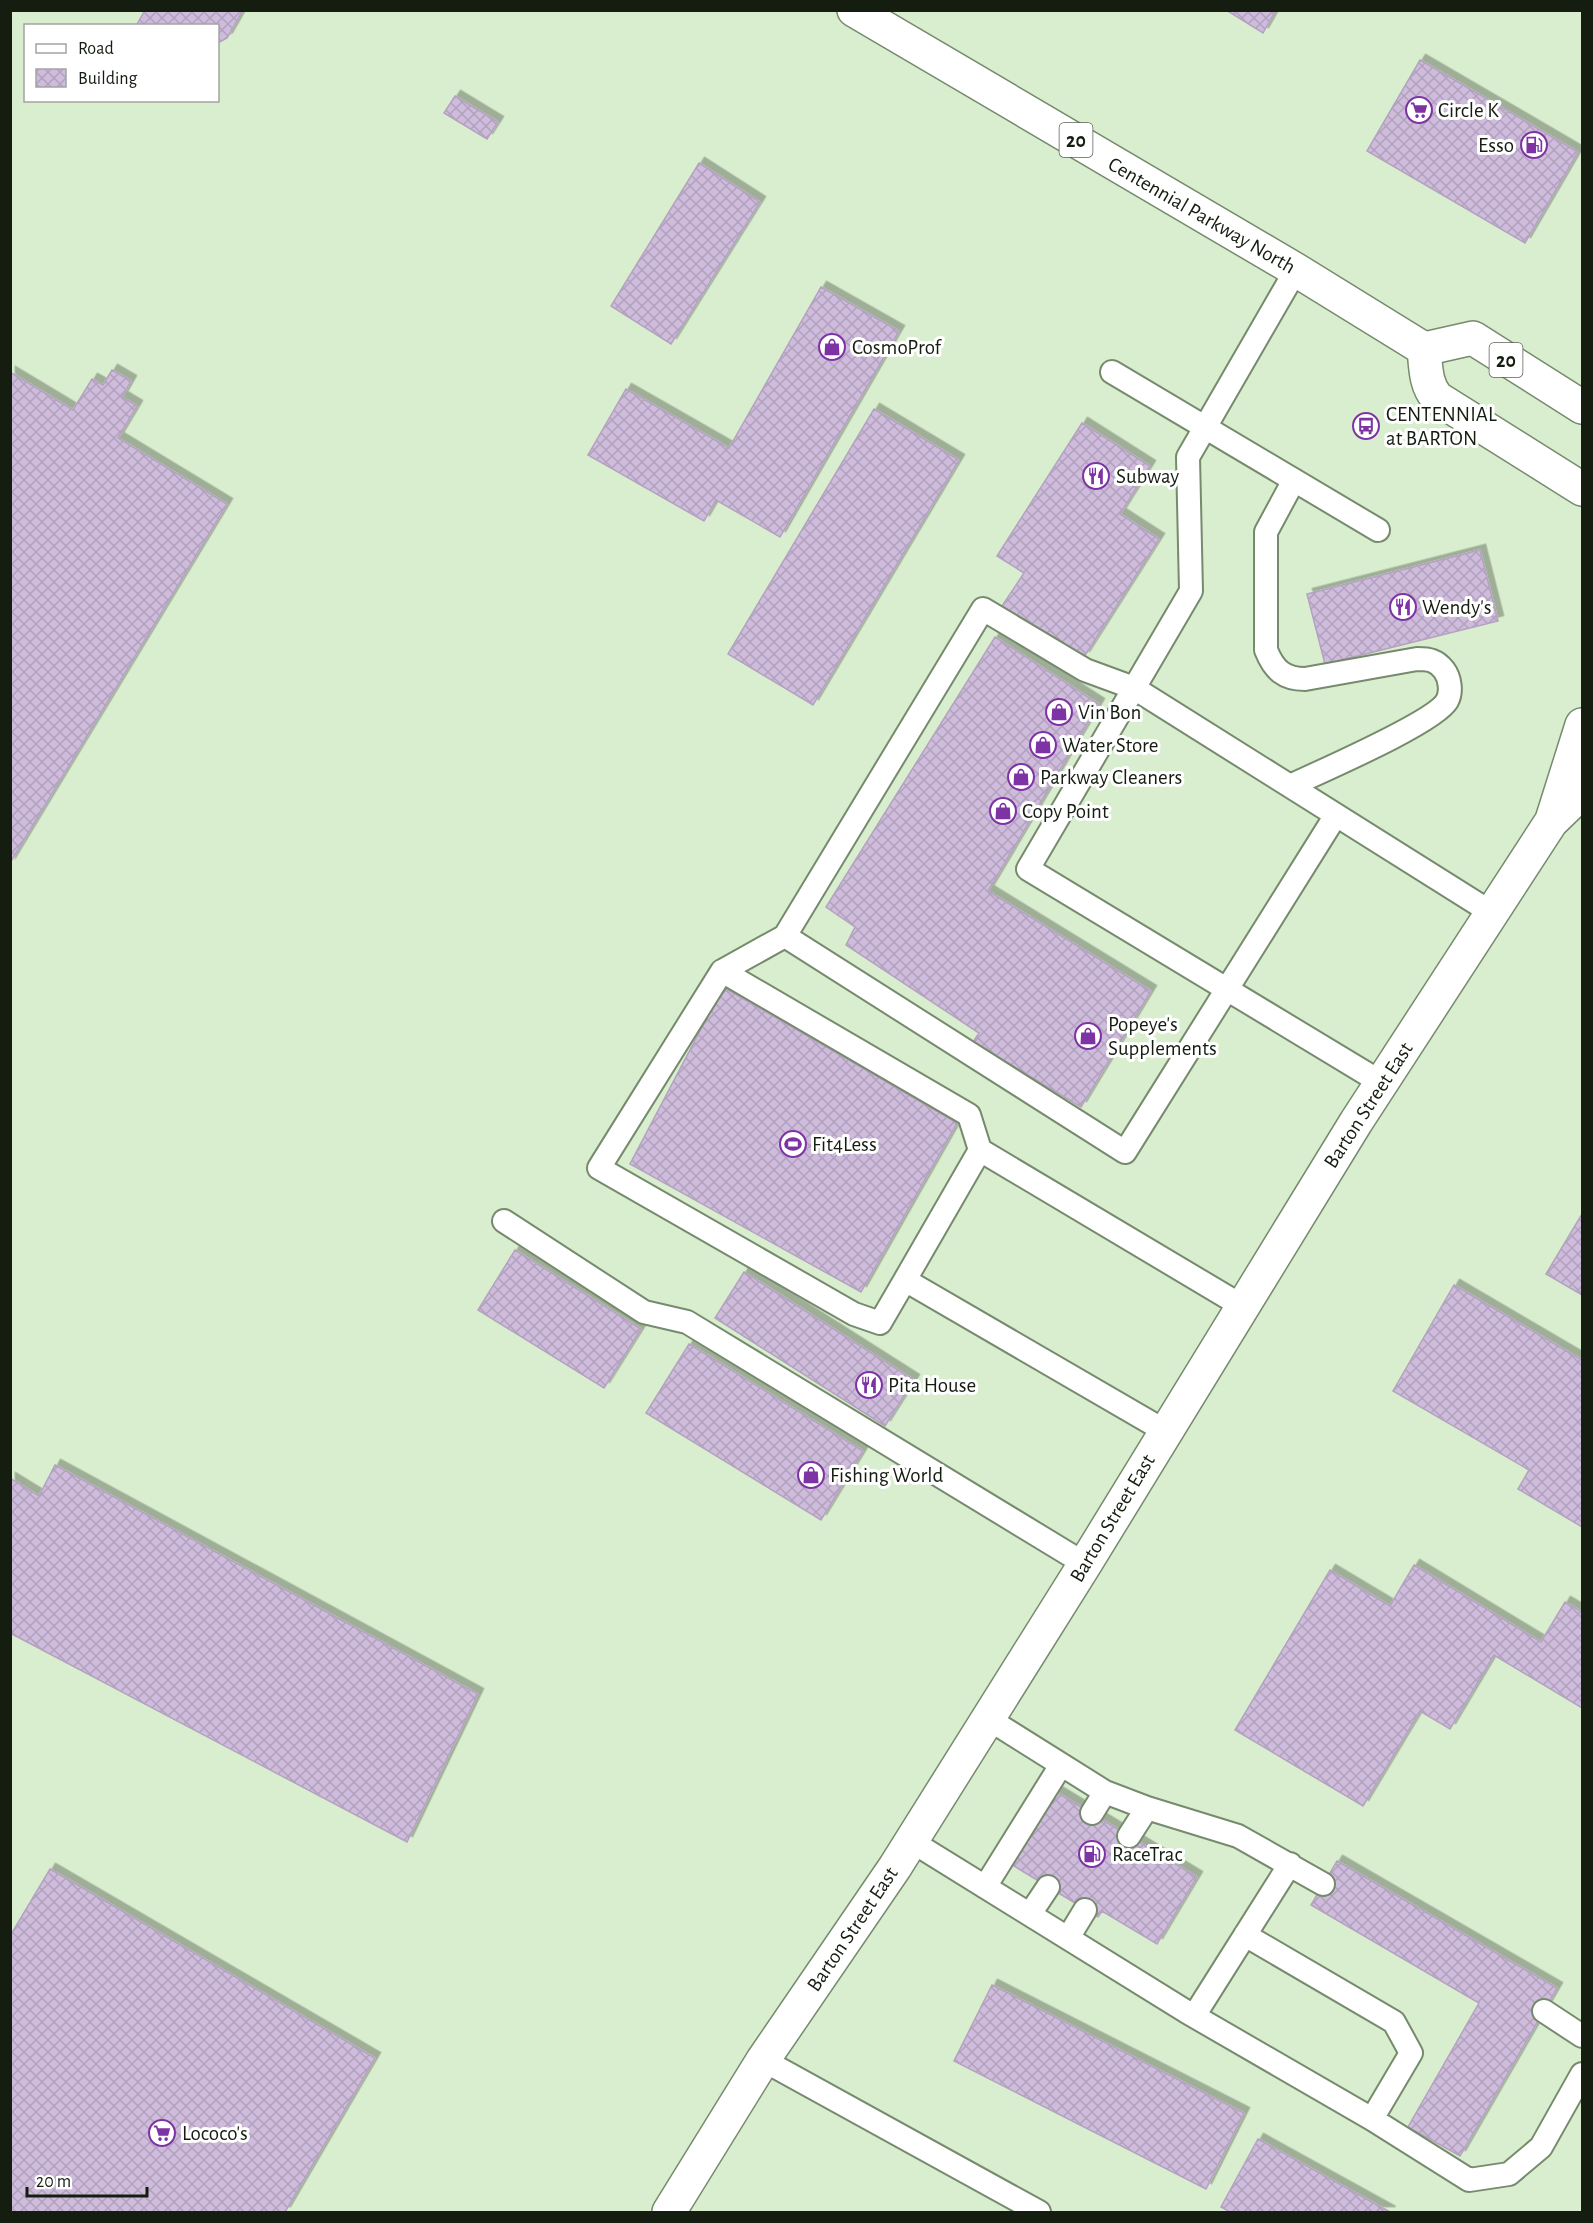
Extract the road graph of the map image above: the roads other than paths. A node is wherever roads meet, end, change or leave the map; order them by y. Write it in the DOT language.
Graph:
graph roads {
  1 [pos="854,10"];
  2 [pos="1296,270"];
  3 [pos="1424,349"];
  4 [pos="1112,372"];
  5 [pos="1582,407"];
  6 [pos="1205,428"];
  7 [pos="1294,480"];
  8 [pos="1582,489"];
  9 [pos="1378,530"];
  10 [pos="1134,688"];
  11 [pos="1582,725"];
  12 [pos="1290,786"];
  13 [pos="1582,792"];
  14 [pos="1336,815"];
  15 [pos="1551,822"];
  16 [pos="1492,913"];
  17 [pos="785,936"];
  18 [pos="722,971"];
  19 [pos="1228,990"];
  20 [pos="1382,1083"];
  21 [pos="980,1150"];
  22 [pos="504,1221"];
  23 [pos="905,1280"];
  24 [pos="1242,1306"];
  25 [pos="1165,1431"];
  26 [pos="1085,1564"];
  27 [pos="987,1718"];
  28 [pos="1061,1765"];
  29 [pos="1105,1792"];
  30 [pos="1147,1808"];
  31 [pos="1092,1813"];
  32 [pos="1129,1836"];
  33 [pos="911,1841"];
  34 [pos="1290,1864"];
  35 [pos="1323,1884"];
  36 [pos="985,1887"];
  37 [pos="1048,1887"];
  38 [pos="1085,1910"];
  39 [pos="1030,1914"];
  40 [pos="1245,1935"];
  41 [pos="1068,1938"];
  42 [pos="1544,2011"];
  43 [pos="1194,2016"];
  44 [pos="1582,2036"];
  45 [pos="763,2060"];
  46 [pos="1582,2074"];
  47 [pos="1372,2119"];
  48 [pos="669,2212"];
  49 [pos="1039,2212"];
  1 -- 2 [label="main road, Centennial Parkway North / 20"];
  2 -- 3 [label="main road, Centennial Parkway North / 20"];
  2 -- 6 [label="lane"];
  3 -- 5 [label="main road, 20"];
  3 -- 8 [label="main road"];
  4 -- 6 [label="lane"];
  6 -- 7 [label="lane"];
  6 -- 10 [label="lane"];
  7 -- 9 [label="lane"];
  7 -- 12 [label="lane"];
  10 -- 12 [label="lane"];
  10 -- 17 [label="lane"];
  10 -- 19 [label="lane"];
  11 -- 15 [label="main road, Barton Street East"];
  12 -- 14 [label="lane"];
  13 -- 15 [label="main road, Barton Street East"];
  14 -- 16 [label="lane"];
  14 -- 19 [label="lane"];
  15 -- 16 [label="main road, Barton Street East"];
  16 -- 20 [label="main road, Barton Street East"];
  17 -- 18 [label="lane"];
  17 -- 19 [label="lane"];
  18 -- 21 [label="lane"];
  18 -- 23 [label="lane"];
  19 -- 20 [label="lane"];
  20 -- 24 [label="main road, Barton Street East"];
  21 -- 23 [label="lane"];
  21 -- 24 [label="lane"];
  22 -- 26 [label="lane"];
  23 -- 25 [label="lane"];
  24 -- 25 [label="main road, Barton Street East"];
  25 -- 26 [label="main road, Barton Street East"];
  26 -- 27 [label="main road, Barton Street East"];
  27 -- 28 [label="lane"];
  27 -- 33 [label="main road, Barton Street East"];
  28 -- 29 [label="lane"];
  28 -- 36 [label="lane"];
  29 -- 30 [label="lane"];
  29 -- 31 [label="lane"];
  30 -- 32 [label="lane"];
  30 -- 34 [label="lane"];
  33 -- 36 [label="lane"];
  33 -- 45 [label="main road, Barton Street East"];
  34 -- 35 [label="lane"];
  34 -- 40 [label="lane"];
  36 -- 39 [label="lane"];
  37 -- 39 [label="lane"];
  38 -- 41 [label="lane"];
  39 -- 41 [label="lane"];
  40 -- 43 [label="lane"];
  40 -- 47 [label="lane"];
  41 -- 43 [label="lane"];
  42 -- 44 [label="lane"];
  43 -- 47 [label="lane"];
  45 -- 48 [label="main road, Barton Street East"];
  45 -- 49 [label="lane"];
  46 -- 47 [label="lane"];
}
